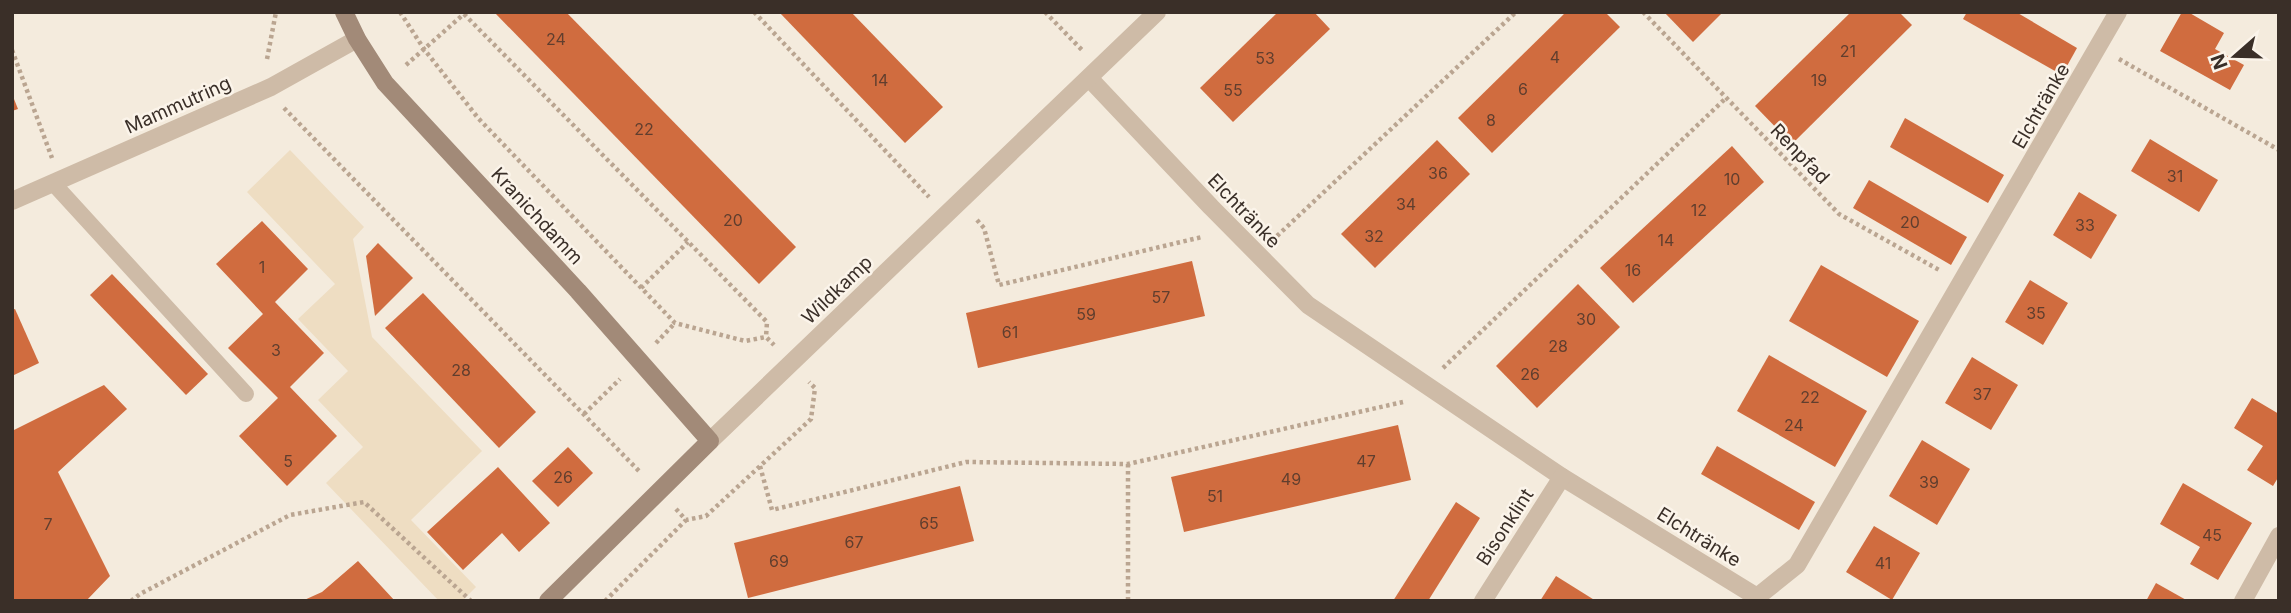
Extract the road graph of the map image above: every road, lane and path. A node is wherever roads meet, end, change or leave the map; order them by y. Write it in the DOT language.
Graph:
graph roads {
  1 [pos="276,12"];
  2 [pos="344,12"];
  3 [pos="400,12"];
  4 [pos="754,12"];
  5 [pos="1045,12"];
  6 [pos="1157,12"];
  7 [pos="1516,12"];
  8 [pos="1643,12"];
  9 [pos="2118,12"];
  10 [pos="464,13"];
  11 [pos="357,39"];
  12 [pos="424,49"];
  13 [pos="2098,49"];
  14 [pos="12,50"];
  15 [pos="265,71"];
  16 [pos="1094,73"];
  17 [pos="385,83"];
  18 [pos="1726,98"];
  19 [pos="279,103"];
  20 [pos="2279,150"];
  21 [pos="57,181"];
  22 [pos="961,200"];
  23 [pos="12,201"];
  24 [pos="946,215"];
  25 [pos="1233,229"];
  26 [pos="688,242"];
  27 [pos="1258,254"];
  28 [pos="641,288"];
  29 [pos="1959,288"];
  30 [pos="675,323"];
  31 [pos="766,337"];
  32 [pos="648,351"];
  33 [pos="780,351"];
  34 [pos="621,377"];
  35 [pos="806,378"];
  36 [pos="1426,384"];
  37 [pos="246,394"];
  38 [pos="584,414"];
  39 [pos="710,441"];
  40 [pos="1128,464"];
  41 [pos="760,466"];
  42 [pos="641,473"];
  43 [pos="1562,477"];
  44 [pos="673,506"];
  45 [pos="686,520"];
  46 [pos="2279,536"];
  47 [pos="1756,599"];
  48 [pos="131,601"];
  49 [pos="471,601"];
  50 [pos="548,601"];
  51 [pos="605,601"];
  52 [pos="1128,601"];
  53 [pos="1483,601"];
  54 [pos="2243,601"];
  1 -- 15 [label="path"];
  2 -- 11 [label="street, Kranichdamm"];
  3 -- 12 [label="path"];
  4 -- 24 [label="path"];
  5 -- 16 [label="path"];
  6 -- 16 [label="street, Wildkamp"];
  7 -- 27 [label="path"];
  8 -- 18 [label="path, Renpfad"];
  9 -- 13 [label="street, Elchtränke"];
  10 -- 12 [label="path"];
  10 -- 26 [label="path"];
  11 -- 17 [label="street, Kranichdamm"];
  11 -- 21 [label="street, Mammutring"];
  12 -- 17 [label="path"];
  12 -- 28 [label="path"];
  13 -- 20 [label="path"];
  13 -- 29 [label="street, Elchtränke"];
  14 -- 21 [label="path"];
  16 -- 22 [label="street, Wildkamp"];
  16 -- 25 [label="street, Elchtränke"];
  17 -- 39 [label="street, Kranichdamm"];
  18 -- 29 [label="path, Renpfad"];
  18 -- 36 [label="path"];
  19 -- 38 [label="path"];
  21 -- 23 [label="street, Mammutring"];
  21 -- 37 [label="lane"];
  22 -- 24 [label="street, Wildkamp"];
  22 -- 25 [label="path"];
  24 -- 39 [label="street, Wildkamp"];
  25 -- 27 [label="street, Elchtränke"];
  26 -- 28 [label="path"];
  26 -- 31 [label="path"];
  27 -- 36 [label="street, Elchtränke"];
  28 -- 30 [label="path"];
  29 -- 47 [label="street, Elchtränke"];
  30 -- 31 [label="path"];
  30 -- 32 [label="path"];
  31 -- 33 [label="path"];
  34 -- 38 [label="path"];
  35 -- 41 [label="path"];
  36 -- 40 [label="path"];
  36 -- 43 [label="street, Elchtränke"];
  38 -- 42 [label="path"];
  39 -- 50 [label="street, Wildkamp"];
  40 -- 41 [label="path"];
  40 -- 52 [label="path"];
  41 -- 45 [label="path"];
  43 -- 47 [label="street, Elchtränke"];
  43 -- 53 [label="street, Bisonklint"];
  44 -- 45 [label="path"];
  45 -- 51 [label="path"];
  46 -- 54 [label="street"];
  48 -- 49 [label="path"];
}
